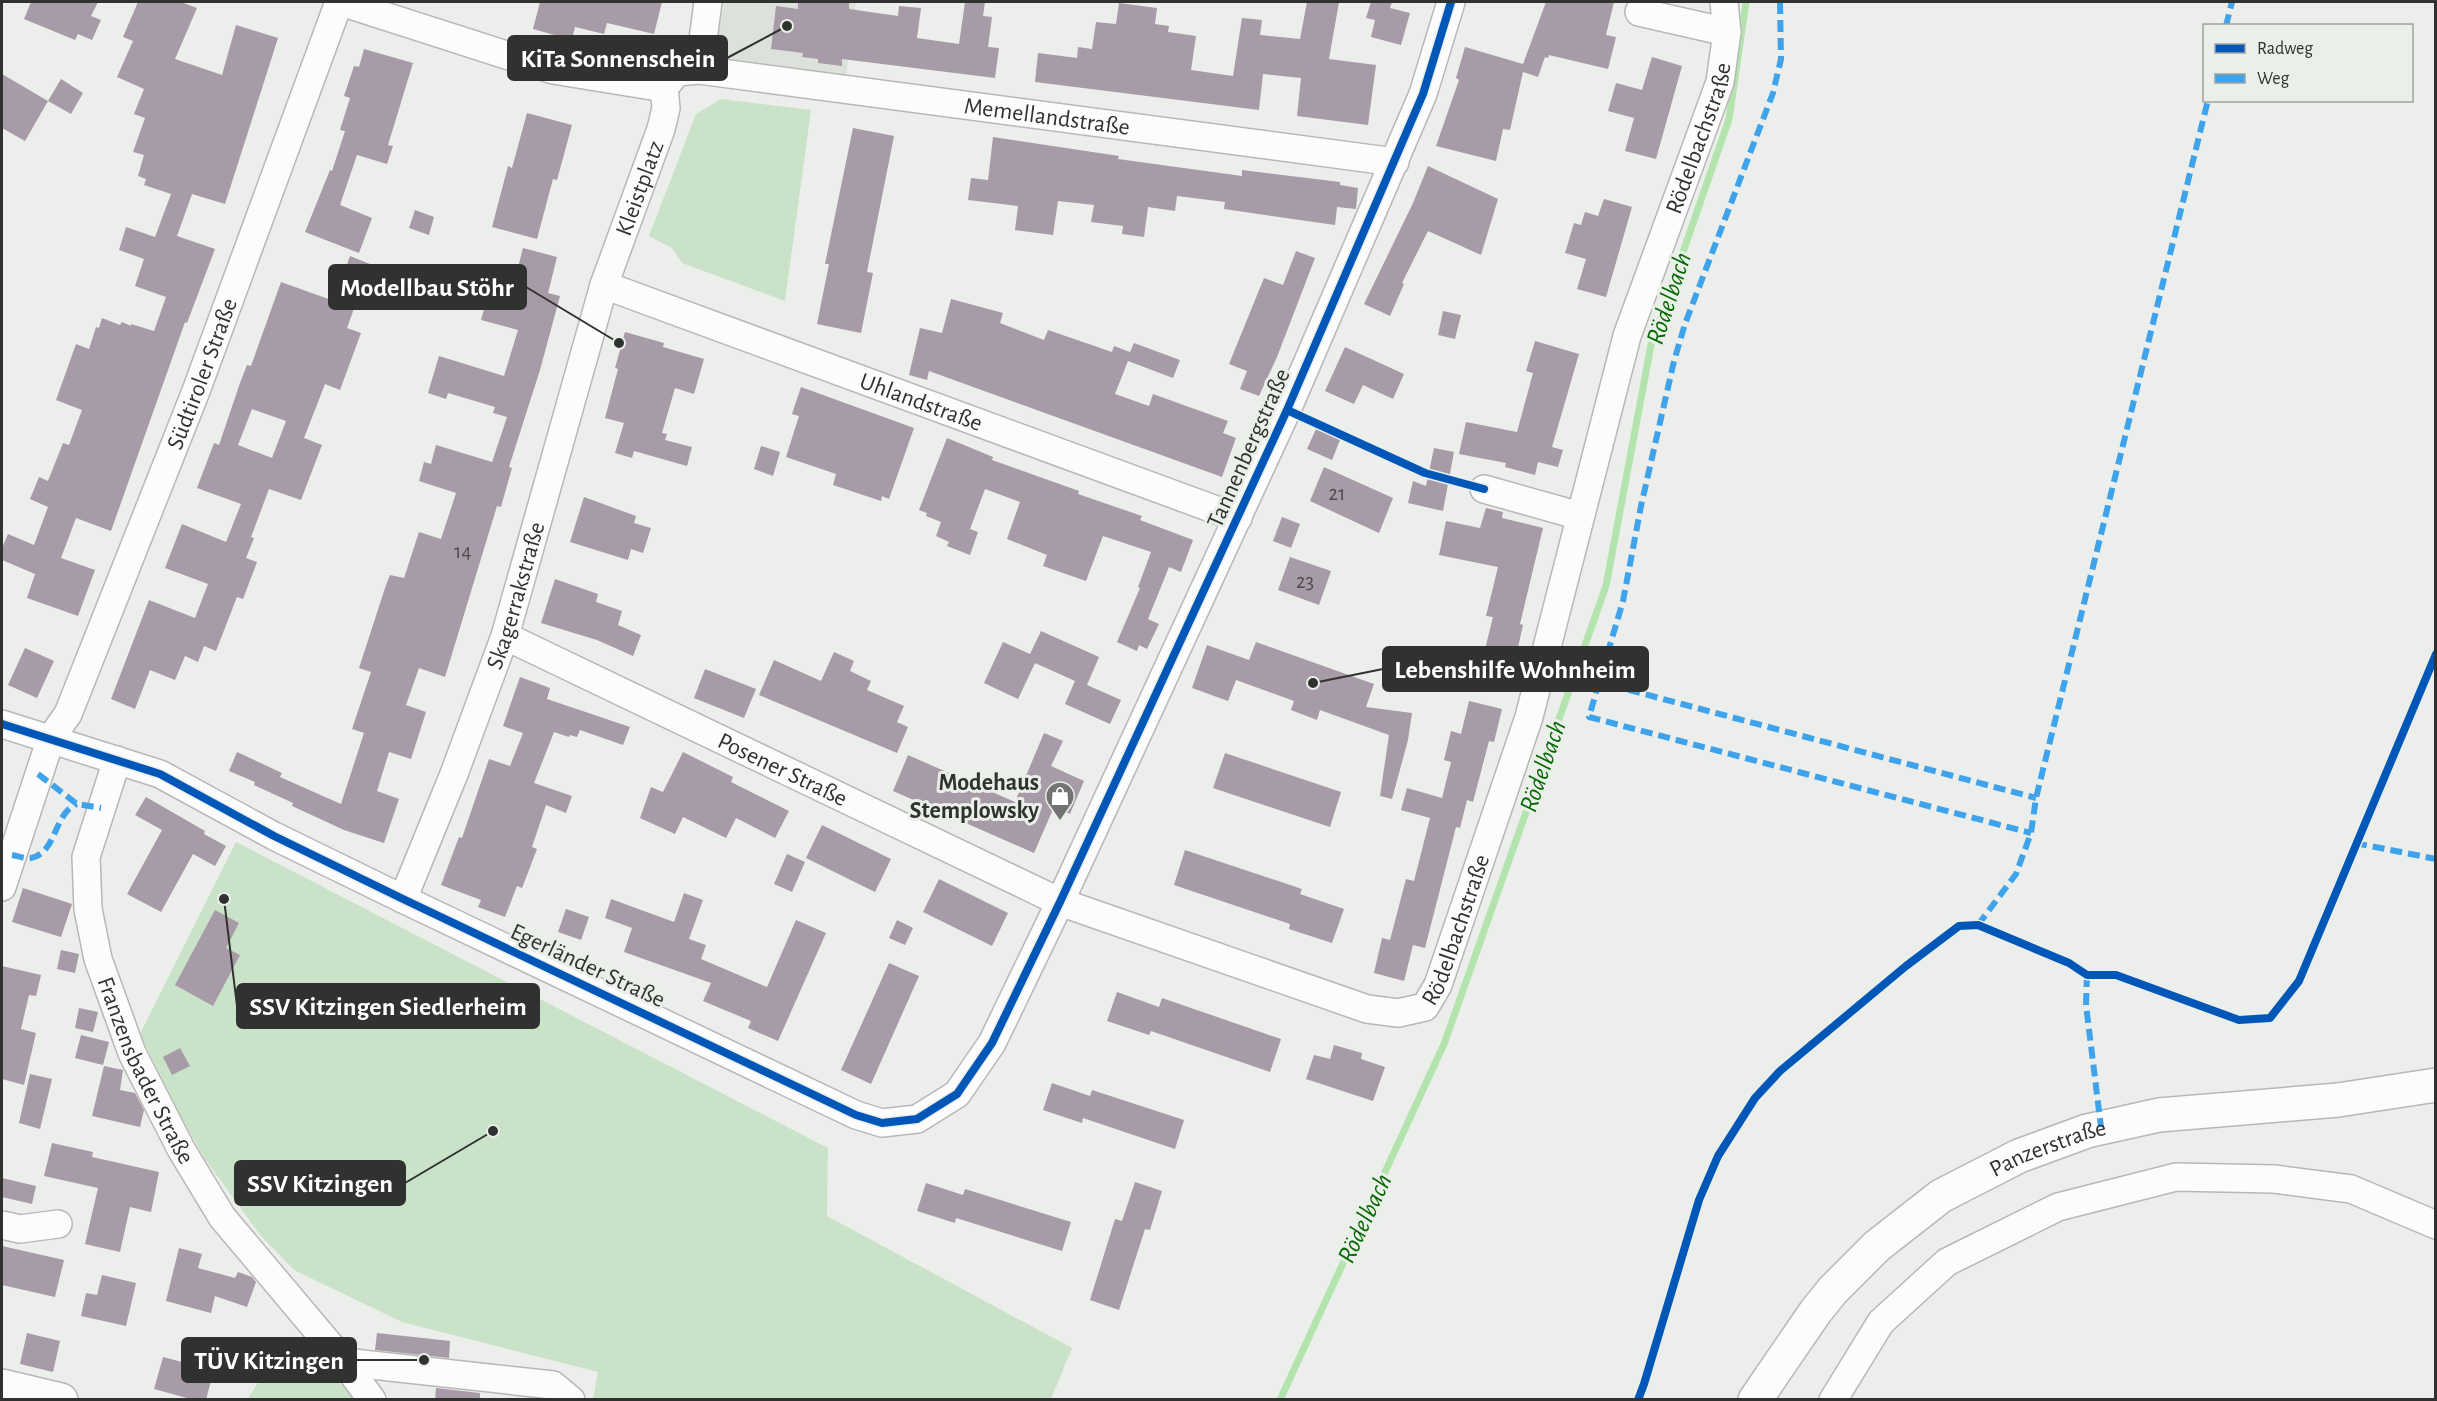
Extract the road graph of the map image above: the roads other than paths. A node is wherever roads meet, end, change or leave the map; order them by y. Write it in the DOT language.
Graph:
graph roads {
  1 [pos="340,2"];
  2 [pos="708,2"];
  3 [pos="1450,2"];
  4 [pos="1724,2"];
  5 [pos="1639,12"];
  6 [pos="1726,32"];
  7 [pos="699,70"];
  8 [pos="664,88"];
  9 [pos="1395,162"];
  10 [pos="604,285"];
  11 [pos="1484,489"];
  12 [pos="1580,516"];
  13 [pos="1238,518"];
  14 [pos="505,636"];
  15 [pos="2,724"];
  16 [pos="51,738"];
  17 [pos="117,760"];
  18 [pos="2,886"];
  19 [pos="404,899"];
  20 [pos="1060,902"];
  21 [pos="2436,1085"];
  22 [pos="58,1224"];
  23 [pos="2,1225"];
  24 [pos="2436,1225"];
  25 [pos="344,1362"];
  26 [pos="2,1386"];
  27 [pos="61,1400"];
  28 [pos="372,1400"];
  29 [pos="571,1400"];
  30 [pos="1755,1400"];
  31 [pos="1833,1400"];
  1 -- 8 [label="street"];
  1 -- 16 [label="street, Südtiroler Straße"];
  2 -- 7 [label="street"];
  3 -- 9 [label="street, Tannenbergstraße"];
  4 -- 6 [label="street, Rödelbachstraße"];
  5 -- 6 [label="street, Rödelbachstraße"];
  6 -- 12 [label="street, Rödelbachstraße"];
  7 -- 8 [label="street"];
  7 -- 9 [label="street, Memellandstraße"];
  8 -- 10 [label="street, Kleistplatz"];
  9 -- 13 [label="street, Tannenbergstraße"];
  10 -- 13 [label="street, Uhlandstraße"];
  10 -- 14 [label="street, Skagerrakstraße"];
  11 -- 12 [label="street"];
  12 -- 20 [label="street, Rödelbachstraße"];
  13 -- 20 [label="street, Tannenbergstraße"];
  14 -- 19 [label="street, Skagerrakstraße"];
  14 -- 20 [label="street, Posener Straße"];
  15 -- 16 [label="street, Egerländer Straße"];
  16 -- 17 [label="street, Egerländer Straße"];
  16 -- 18 [label="street, Südtiroler Straße"];
  17 -- 19 [label="street, Egerländer Straße"];
  17 -- 25 [label="street, Franzensbader Straße"];
  19 -- 20 [label="street, Egerländer Straße"];
  21 -- 30 [label="main road, Panzerstraße"];
  22 -- 23 [label="street"];
  24 -- 31 [label="street"];
  25 -- 28 [label="street, Franzensbader Straße"];
  25 -- 29 [label="street"];
  26 -- 27 [label="main road"];
}
